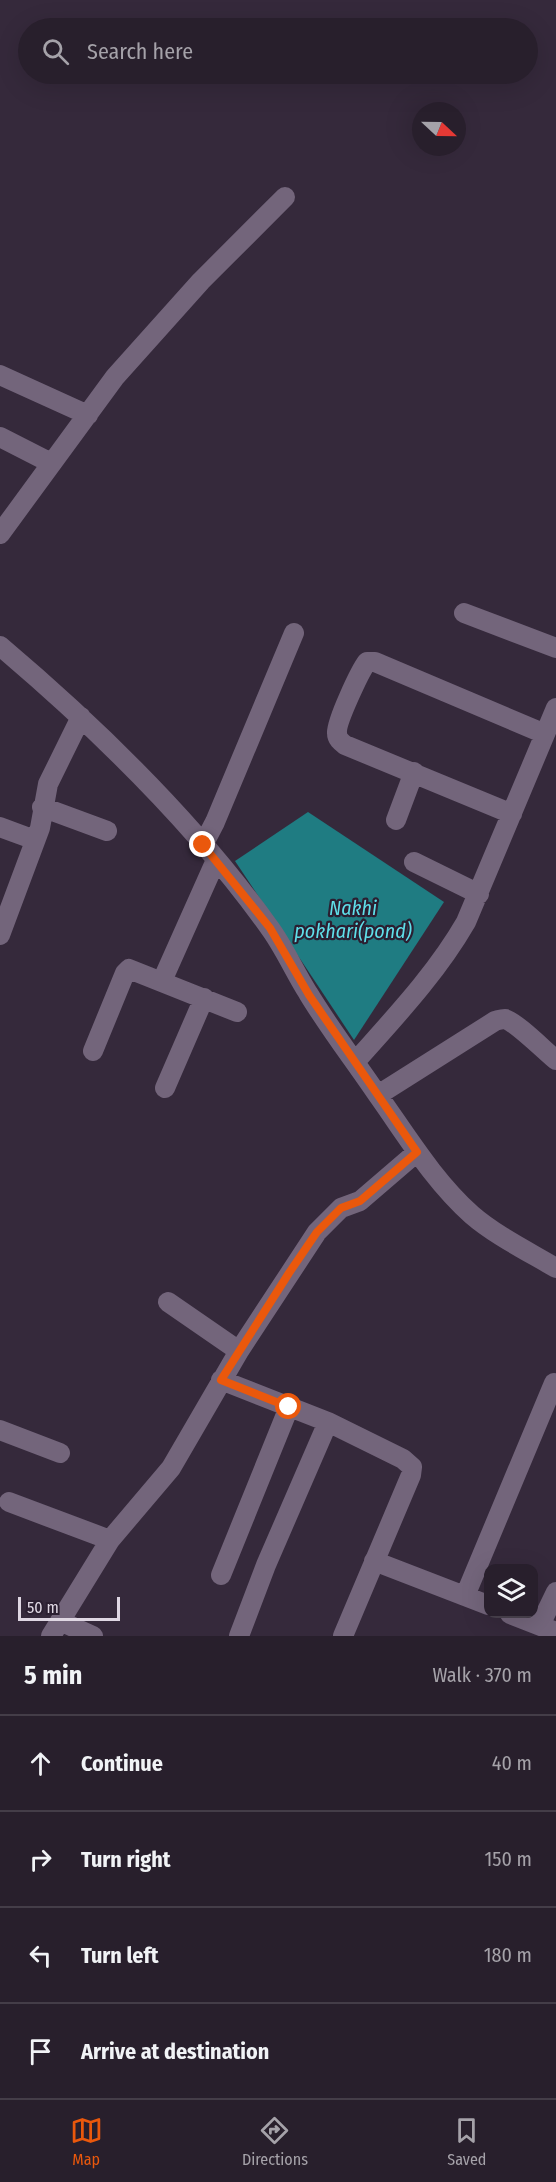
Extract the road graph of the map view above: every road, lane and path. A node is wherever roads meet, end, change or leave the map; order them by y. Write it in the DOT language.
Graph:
graph roads {
  1 [pos="285,197"];
  2 [pos="0,375"];
  3 [pos="88,414"];
  4 [pos="0,437"];
  5 [pos="51,464"];
  6 [pos="0,534"];
  7 [pos="464,613"];
  8 [pos="294,633"];
  9 [pos="0,646"];
  10 [pos="556,648"];
  11 [pos="556,708"];
  12 [pos="81,717"];
  13 [pos="545,734"];
  14 [pos="414,772"];
  15 [pos="42,807"];
  16 [pos="512,814"];
  17 [pos="396,820"];
  18 [pos="0,827"];
  19 [pos="107,831"];
  20 [pos="36,840"];
  21 [pos="203,845"];
  22 [pos="216,860"];
  23 [pos="414,862"];
  24 [pos="479,894"];
  25 [pos="2,924"];
  26 [pos="162,981"];
  27 [pos="204,998"];
  28 [pos="237,1012"];
  29 [pos="93,1051"];
  30 [pos="556,1060"];
  31 [pos="355,1062"];
  32 [pos="165,1088"];
  33 [pos="378,1095"];
  34 [pos="417,1152"];
  35 [pos="556,1268"];
  36 [pos="168,1302"];
  37 [pos="239,1351"];
  38 [pos="221,1380"];
  39 [pos="556,1384"];
  40 [pos="289,1407"];
  41 [pos="328,1422"];
  42 [pos="0,1430"];
  43 [pos="60,1453"];
  44 [pos="9,1502"];
  45 [pos="110,1540"];
  46 [pos="374,1561"];
  47 [pos="221,1575"];
  48 [pos="556,1592"];
  49 [pos="465,1596"];
  50 [pos="484,1603"];
  51 [pos="520,1618"];
  52 [pos="56,1629"];
  53 [pos="548,1629"];
  54 [pos="93,1636"];
  55 [pos="239,1636"];
  56 [pos="343,1636"];
  1 -- 3 [label="street"];
  2 -- 3 [label="street"];
  3 -- 5 [label="street"];
  4 -- 5 [label="street"];
  5 -- 6 [label="street"];
  7 -- 10 [label="street"];
  8 -- 21 [label="street"];
  9 -- 12 [label="street"];
  11 -- 13 [label="street"];
  12 -- 15 [label="street"];
  12 -- 21 [label="street"];
  13 -- 14 [label="street"];
  13 -- 16 [label="street"];
  14 -- 16 [label="street"];
  14 -- 17 [label="street"];
  15 -- 19 [label="street"];
  15 -- 20 [label="street"];
  16 -- 24 [label="street"];
  18 -- 20 [label="street"];
  20 -- 25 [label="street"];
  21 -- 22 [label="street"];
  22 -- 26 [label="street"];
  22 -- 31 [label="street"];
  23 -- 24 [label="street"];
  24 -- 31 [label="street"];
  26 -- 27 [label="street"];
  26 -- 29 [label="street"];
  27 -- 28 [label="street"];
  27 -- 32 [label="street"];
  30 -- 33 [label="street"];
  31 -- 33 [label="street"];
  33 -- 34 [label="street"];
  34 -- 35 [label="street"];
  34 -- 37 [label="street"];
  36 -- 37 [label="street"];
  37 -- 38 [label="street"];
  38 -- 40 [label="street"];
  38 -- 45 [label="street"];
  39 -- 49 [label="street"];
  40 -- 41 [label="street"];
  40 -- 47 [label="street"];
  41 -- 46 [label="street"];
  41 -- 55 [label="street"];
  42 -- 43 [label="street"];
  44 -- 45 [label="street"];
  45 -- 52 [label="street"];
  46 -- 49 [label="street"];
  46 -- 56 [label="street"];
  48 -- 53 [label="street"];
  49 -- 50 [label="street"];
  51 -- 53 [label="street"];
  52 -- 54 [label="street"];
}
